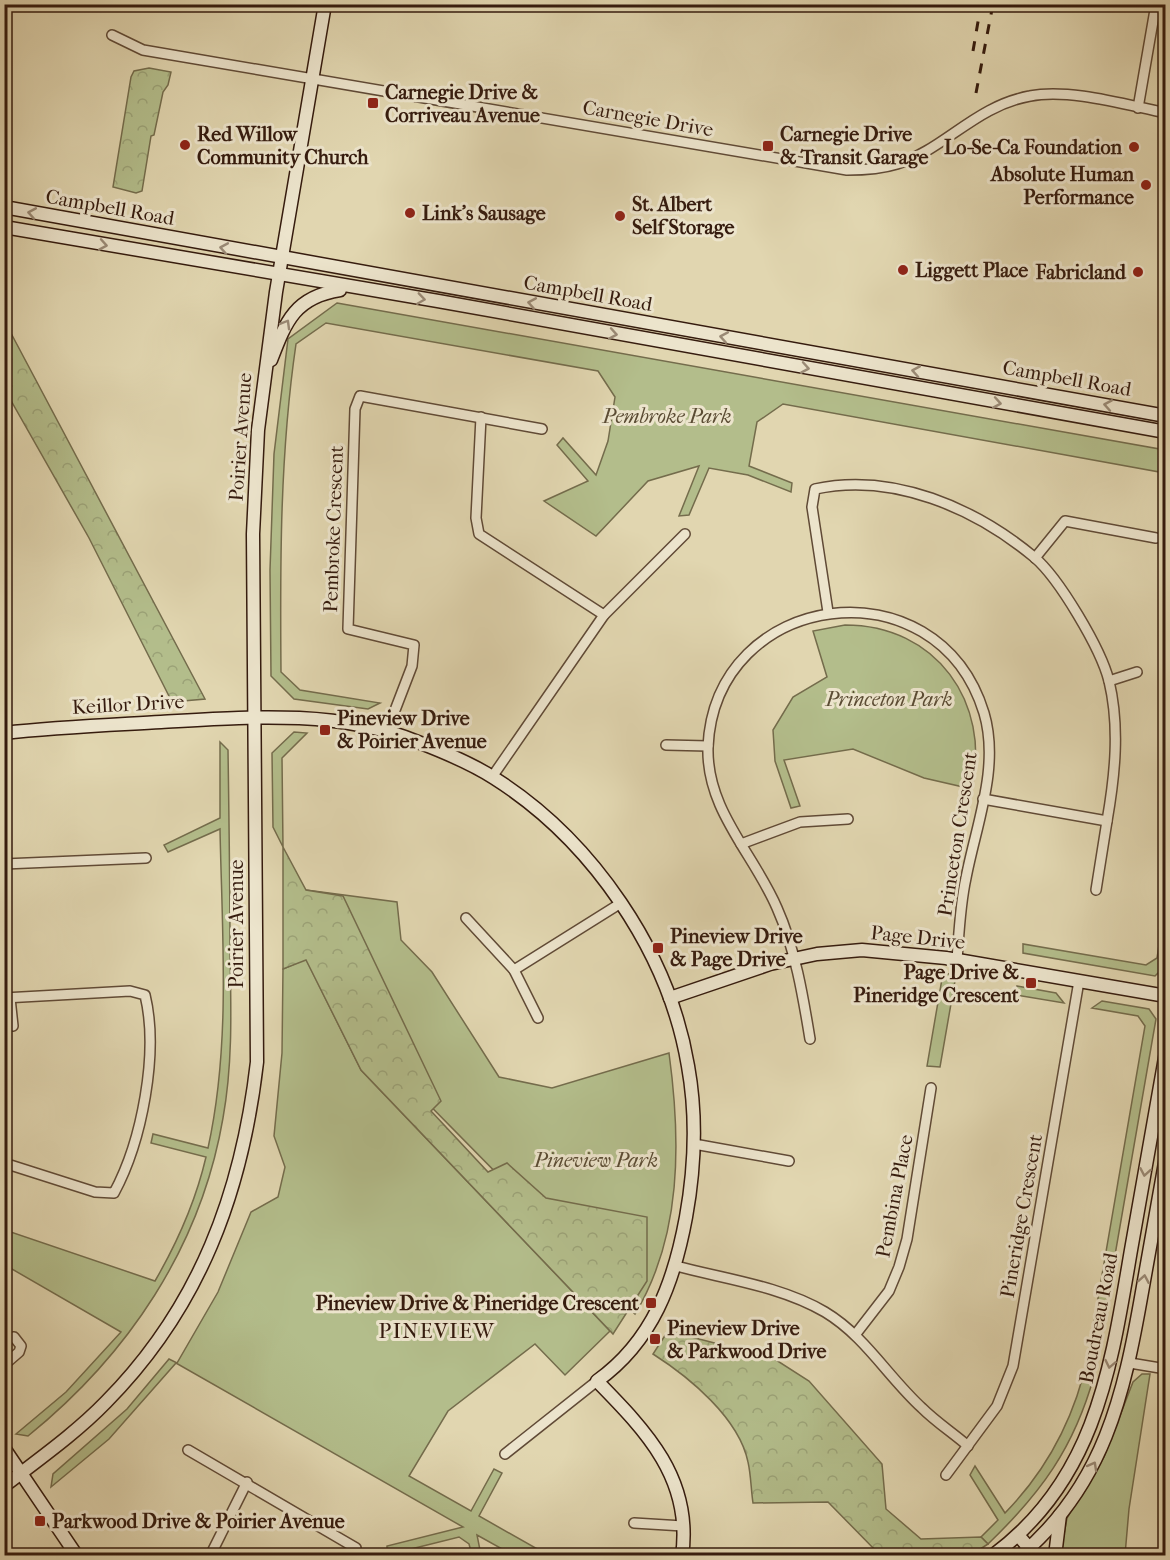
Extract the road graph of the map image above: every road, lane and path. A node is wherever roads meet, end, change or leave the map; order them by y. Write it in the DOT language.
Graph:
graph roads {
  1 [pos="325,4"];
  2 [pos="1156,4"];
  3 [pos="112,35"];
  4 [pos="313,79"];
  5 [pos="1138,108"];
  6 [pos="1166,113"];
  7 [pos="4,207"];
  8 [pos="4,227"];
  9 [pos="282,258"];
  10 [pos="279,276"];
  11 [pos="363,290"];
  12 [pos="264,378"];
  13 [pos="1166,416"];
  14 [pos="481,417"];
  15 [pos="542,429"];
  16 [pos="1166,432"];
  17 [pos="685,534"];
  18 [pos="1156,538"];
  19 [pos="1035,558"];
  20 [pos="828,612"];
  21 [pos="604,615"];
  22 [pos="1137,672"];
  23 [pos="1109,681"];
  24 [pos="254,717"];
  25 [pos="387,731"];
  26 [pos="4,733"];
  27 [pos="666,746"];
  28 [pos="708,747"];
  29 [pos="492,777"];
  30 [pos="983,799"];
  31 [pos="848,819"];
  32 [pos="1107,821"];
  33 [pos="741,844"];
  34 [pos="146,858"];
  35 [pos="4,864"];
  36 [pos="1096,890"];
  37 [pos="621,903"];
  38 [pos="466,918"];
  39 [pos="792,958"];
  40 [pos="957,960"];
  41 [pos="514,970"];
  42 [pos="1079,981"];
  43 [pos="1166,996"];
  44 [pos="7,998"];
  45 [pos="670,998"];
  46 [pos="538,1018"];
  47 [pos="13,1026"];
  48 [pos="810,1039"];
  49 [pos="1166,1052"];
  50 [pos="931,1088"];
  51 [pos="694,1144"];
  52 [pos="1166,1157"];
  53 [pos="789,1161"];
  54 [pos="4,1163"];
  55 [pos="676,1266"];
  56 [pos="855,1335"];
  57 [pos="4,1339"];
  58 [pos="1130,1363"];
  59 [pos="4,1365"];
  60 [pos="1166,1369"];
  61 [pos="597,1381"];
  62 [pos="968,1446"];
  63 [pos="4,1448"];
  64 [pos="188,1450"];
  65 [pos="505,1454"];
  66 [pos="21,1473"];
  67 [pos="946,1475"];
  68 [pos="247,1482"];
  69 [pos="4,1486"];
  70 [pos="1061,1514"];
  71 [pos="634,1523"];
  72 [pos="683,1526"];
  73 [pos="1018,1534"];
  74 [pos="1009,1550"];
  75 [pos="1029,1553"];
  76 [pos="77,1556"];
  77 [pos="210,1556"];
  78 [pos="356,1556"];
  79 [pos="682,1556"];
  80 [pos="992,1556"];
  81 [pos="1055,1556"];
  1 -- 4 [label="main road, Poirier Avenue"];
  2 -- 5 [label="street"];
  3 -- 4 [label="street, Carnegie Drive"];
  4 -- 5 [label="street, Carnegie Drive"];
  4 -- 9 [label="main road, Poirier Avenue"];
  5 -- 6 [label="street, Carnegie Drive"];
  9 -- 7 [label="main road, Campbell Road, one-way"];
  8 -- 10 [label="main road, Campbell Road, one-way"];
  9 -- 10 [label="main road, Poirier Avenue"];
  13 -- 9 [label="main road, Campbell Road, one-way"];
  10 -- 11 [label="main road, Campbell Road"];
  10 -- 12 [label="main road, Poirier Avenue"];
  12 -- 11 [label="main road, one-way"];
  11 -- 16 [label="main road, Campbell Road, one-way"];
  12 -- 24 [label="main road, Poirier Avenue"];
  14 -- 15 [label="street, Pembroke Crescent"];
  14 -- 21 [label="street"];
  14 -- 25 [label="street, Pembroke Crescent"];
  17 -- 21 [label="street"];
  18 -- 19 [label="street"];
  19 -- 20 [label="street"];
  19 -- 23 [label="street"];
  20 -- 28 [label="street, Princeton Crescent"];
  20 -- 30 [label="street, Princeton Crescent"];
  21 -- 29 [label="street"];
  22 -- 23 [label="street"];
  23 -- 32 [label="street"];
  24 -- 25 [label="main road, Keillor Drive"];
  24 -- 26 [label="main road, Keillor Drive"];
  24 -- 66 [label="main road, Poirier Avenue"];
  25 -- 29 [label="main road, Keillor Drive"];
  27 -- 28 [label="street"];
  28 -- 33 [label="street, Princeton Crescent"];
  29 -- 37 [label="main road, Keillor Drive"];
  30 -- 32 [label="street"];
  30 -- 40 [label="street, Princeton Crescent"];
  31 -- 33 [label="street"];
  32 -- 36 [label="street"];
  33 -- 39 [label="street, Princeton Crescent"];
  34 -- 35 [label="street"];
  37 -- 41 [label="street"];
  37 -- 45 [label="main road, Keillor Drive"];
  38 -- 41 [label="street"];
  39 -- 40 [label="main road, Page Drive"];
  39 -- 45 [label="main road, Page Drive"];
  39 -- 48 [label="street, Princeton Crescent"];
  40 -- 42 [label="main road, Page Drive"];
  41 -- 46 [label="street"];
  42 -- 43 [label="main road, Page Drive"];
  42 -- 62 [label="street, Pineridge Crescent"];
  44 -- 47 [label="street"];
  44 -- 54 [label="street"];
  45 -- 51 [label="main road, Keillor Drive"];
  49 -- 73 [label="main road, Boudreau Road, one-way"];
  50 -- 56 [label="street, Pembina Place"];
  51 -- 53 [label="street"];
  51 -- 55 [label="main road, Keillor Drive"];
  58 -- 52 [label="main road, Boudreau Road, one-way"];
  55 -- 56 [label="street"];
  55 -- 61 [label="main road, Keillor Drive"];
  56 -- 62 [label="street"];
  57 -- 59 [label="street"];
  58 -- 60 [label="street"];
  70 -- 58 [label="main road, Boudreau Road, one-way"];
  61 -- 65 [label="street"];
  61 -- 72 [label="main road"];
  62 -- 67 [label="street, Pineridge Crescent"];
  63 -- 66 [label="main road"];
  64 -- 68 [label="street"];
  66 -- 69 [label="main road, Poirier Avenue"];
  66 -- 76 [label="main road"];
  68 -- 77 [label="street"];
  68 -- 78 [label="street"];
  70 -- 75 [label="main road, Boudreau Road"];
  70 -- 81 [label="main road"];
  71 -- 72 [label="street"];
  72 -- 79 [label="main road"];
  73 -- 74 [label="main road, Boudreau Road"];
  73 -- 75 [label="main road"];
  74 -- 80 [label="main road, Boudreau Road"];
}
